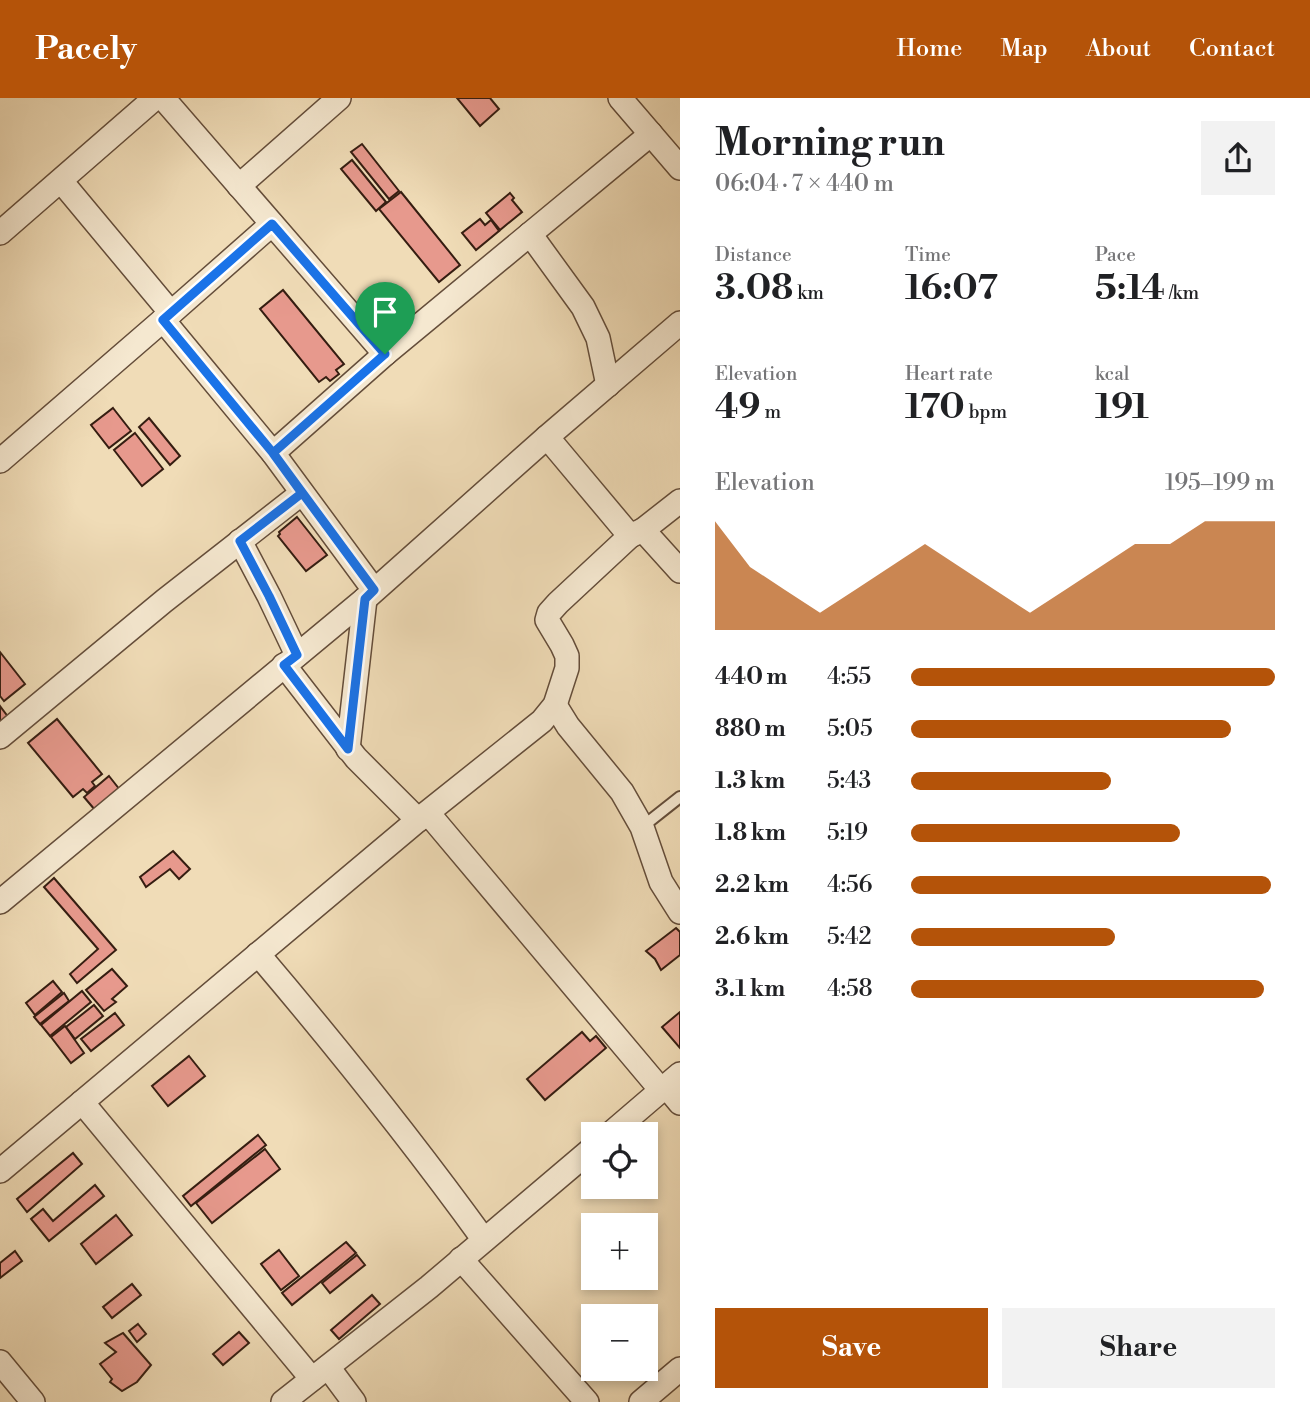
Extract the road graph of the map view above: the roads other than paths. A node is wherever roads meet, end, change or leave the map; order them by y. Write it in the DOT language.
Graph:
graph roads {
  1 [pos="155,98"];
  2 [pos="163,98"];
  3 [pos="339,98"];
  4 [pos="620,98"];
  5 [pos="650,134"];
  6 [pos="680,168"];
  7 [pos="61,181"];
  8 [pos="239,186"];
  9 [pos="272,224"];
  10 [pos="0,233"];
  11 [pos="530,234"];
  12 [pos="167,317"];
  13 [pos="680,323"];
  14 [pos="385,354"];
  15 [pos="608,385"];
  16 [pos="547,437"];
  17 [pos="273,453"];
  18 [pos="0,461"];
  19 [pos="302,493"];
  20 [pos="680,500"];
  21 [pos="637,533"];
  22 [pos="240,541"];
  23 [pos="680,571"];
  24 [pos="370,595"];
  25 [pos="290,660"];
  26 [pos="555,705"];
  27 [pos="0,737"];
  28 [pos="348,749"];
  29 [pos="680,797"];
  30 [pos="423,816"];
  31 [pos="642,827"];
  32 [pos="0,902"];
  33 [pos="680,912"];
  34 [pos="258,954"];
  35 [pos="672,1088"];
  36 [pos="82,1102"];
  37 [pos="626,1122"];
  38 [pos="581,1158"];
  39 [pos="4,1159"];
  40 [pos="484,1240"];
  41 [pos="461,1259"];
  42 [pos="0,1362"];
  43 [pos="680,1369"];
  44 [pos="320,1373"];
  45 [pos="33,1402"];
  46 [pos="283,1402"];
  47 [pos="354,1402"];
  48 [pos="587,1402"];
  49 [pos="641,1402"];
  1 -- 7 [label="street"];
  2 -- 8 [label="street"];
  3 -- 8 [label="street"];
  4 -- 5 [label="street"];
  5 -- 6 [label="street"];
  5 -- 11 [label="street"];
  7 -- 10 [label="street"];
  7 -- 12 [label="street"];
  8 -- 9 [label="street"];
  9 -- 12 [label="street"];
  9 -- 14 [label="street"];
  11 -- 14 [label="street"];
  11 -- 15 [label="street"];
  12 -- 17 [label="street"];
  12 -- 18 [label="street"];
  13 -- 15 [label="street"];
  14 -- 17 [label="street"];
  15 -- 16 [label="street"];
  16 -- 21 [label="street"];
  16 -- 24 [label="street"];
  17 -- 19 [label="street"];
  19 -- 22 [label="street"];
  19 -- 24 [label="street"];
  20 -- 21 [label="street"];
  21 -- 23 [label="street"];
  21 -- 26 [label="street"];
  22 -- 25 [label="street"];
  22 -- 27 [label="street"];
  24 -- 25 [label="street"];
  24 -- 28 [label="street"];
  25 -- 28 [label="street"];
  25 -- 32 [label="street"];
  26 -- 30 [label="street"];
  26 -- 31 [label="street"];
  28 -- 30 [label="street"];
  29 -- 31 [label="lane"];
  30 -- 34 [label="street"];
  30 -- 35 [label="street"];
  31 -- 33 [label="street"];
  34 -- 36 [label="street"];
  34 -- 40 [label="street"];
  35 -- 37 [label="street"];
  36 -- 39 [label="street"];
  36 -- 44 [label="street"];
  38 -- 40 [label="street"];
  40 -- 41 [label="street"];
  41 -- 44 [label="street"];
  41 -- 48 [label="street"];
  42 -- 45 [label="street"];
  43 -- 49 [label="street"];
  44 -- 46 [label="street"];
  44 -- 47 [label="street"];
}
